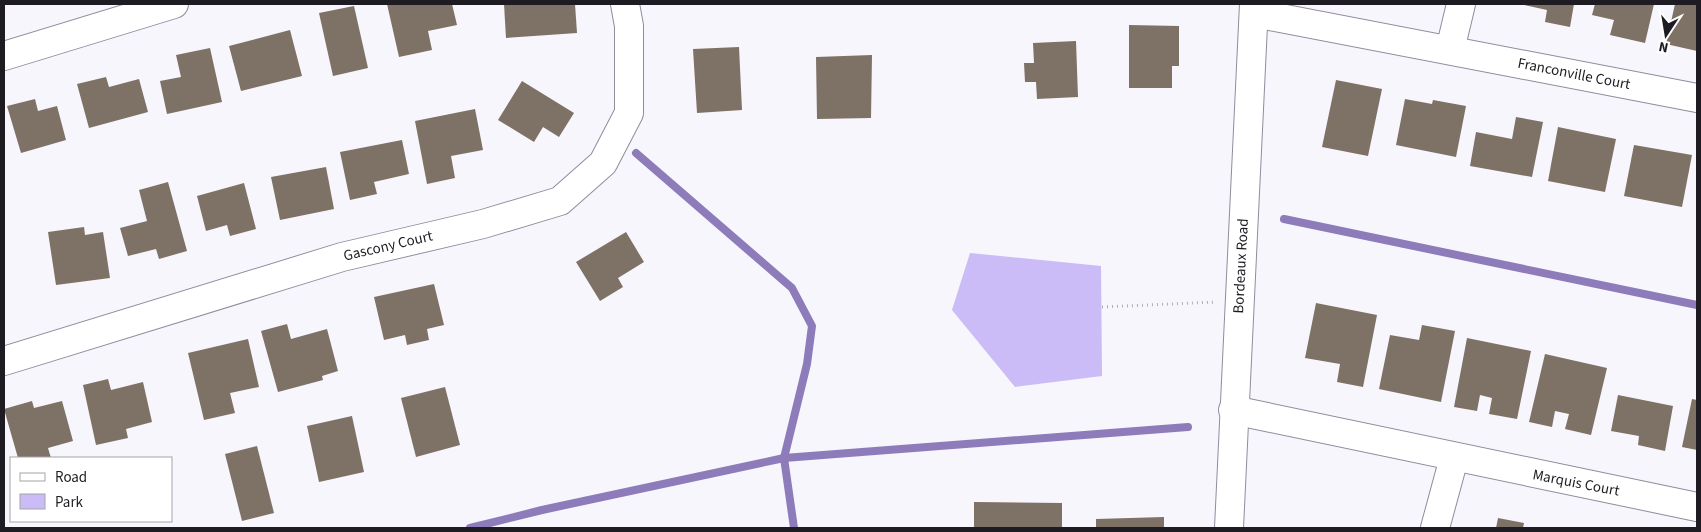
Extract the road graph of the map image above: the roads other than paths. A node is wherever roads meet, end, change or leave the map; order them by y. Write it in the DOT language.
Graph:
graph roads {
  1 [pos="174,4"];
  2 [pos="625,4"];
  3 [pos="1461,4"];
  4 [pos="1254,8"];
  5 [pos="1450,50"];
  6 [pos="4,56"];
  7 [pos="1697,98"];
  8 [pos="4,361"];
  9 [pos="1233,410"];
  10 [pos="1454,458"];
  11 [pos="1697,507"];
  12 [pos="1229,528"];
  13 [pos="1435,528"];
  1 -- 6 [label="street"];
  2 -- 8 [label="street, Gascony Court"];
  3 -- 5 [label="street"];
  4 -- 5 [label="street, Franconville Court"];
  4 -- 9 [label="street, Bordeaux Road"];
  5 -- 7 [label="street, Franconville Court"];
  9 -- 10 [label="street, Marquis Court"];
  9 -- 12 [label="street, Bordeaux Road"];
  10 -- 11 [label="street, Marquis Court"];
  10 -- 13 [label="street"];
}
